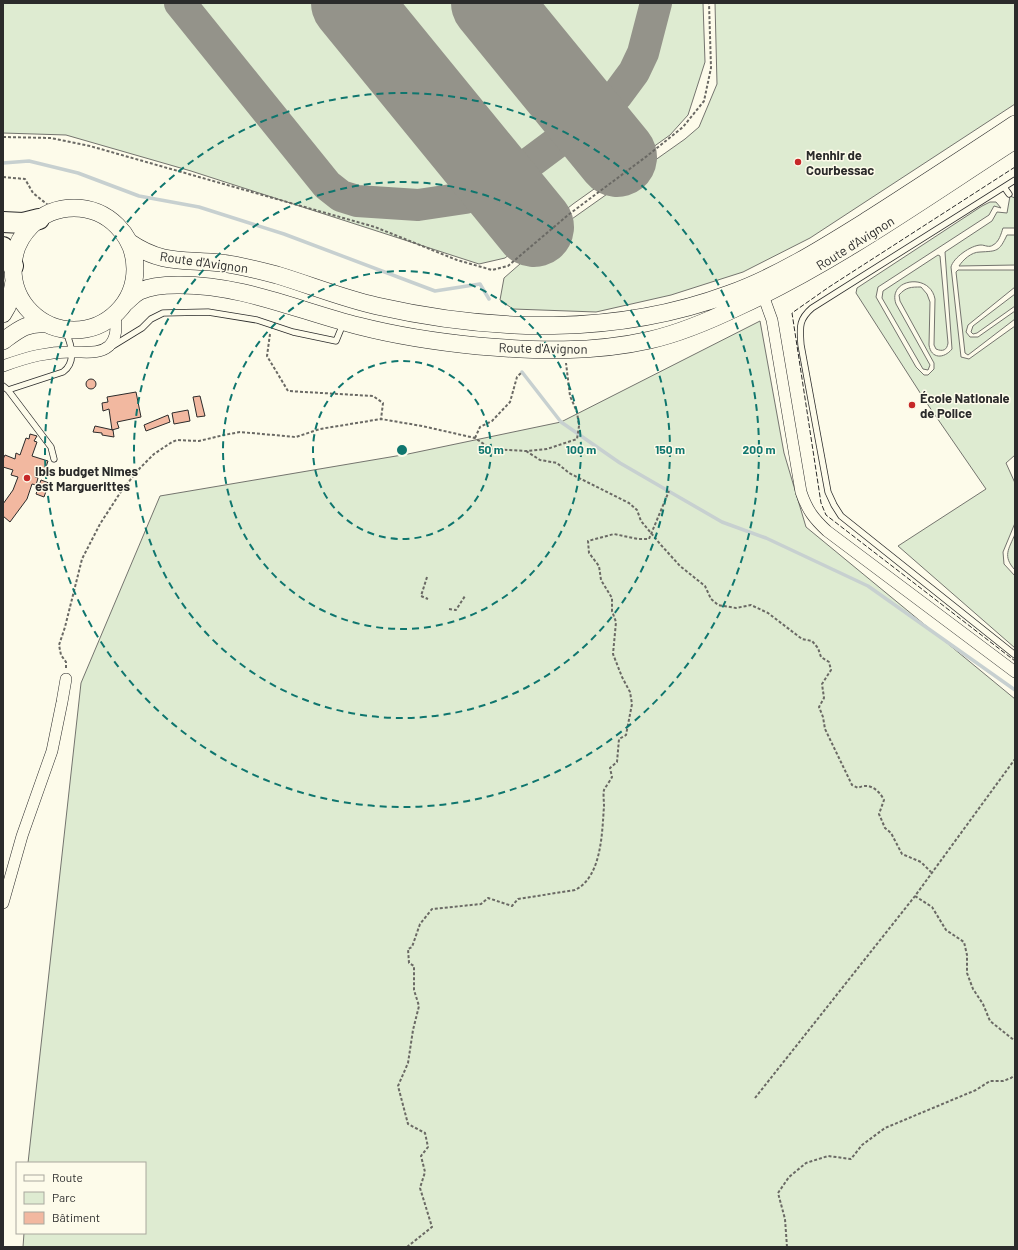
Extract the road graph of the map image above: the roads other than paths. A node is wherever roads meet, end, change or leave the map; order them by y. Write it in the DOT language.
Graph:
graph roads {
  1 [pos="1015,124"];
  2 [pos="1015,140"];
  3 [pos="1015,180"];
  4 [pos="1004,187"];
  5 [pos="1009,194"];
  6 [pos="47,215"];
  7 [pos="3,222"];
  8 [pos="130,242"];
  9 [pos="3,248"];
  10 [pos="14,274"];
  11 [pos="763,296"];
  12 [pos="120,308"];
  13 [pos="3,314"];
  14 [pos="344,322"];
  15 [pos="47,324"];
  16 [pos="65,330"];
  17 [pos="3,341"];
  18 [pos="100,351"];
  19 [pos="72,352"];
  20 [pos="3,366"];
  21 [pos="5,388"];
  22 [pos="54,459"];
  23 [pos="1015,655"];
  24 [pos="1015,672"];
  25 [pos="66,679"];
  26 [pos="3,903"];
  1 -- 8 [label="main road, Route d'Avignon"];
  2 -- 11 [label="main road, Route d'Avignon"];
  3 -- 4 [label="lane"];
  4 -- 5 [label="lane"];
  4 -- 23 [label="lane"];
  6 -- 7 [label="highway"];
  6 -- 8 [label="main road"];
  6 -- 10 [label="main road"];
  8 -- 12 [label="main road"];
  9 -- 10 [label="highway"];
  10 -- 13 [label="main road"];
  10 -- 15 [label="main road"];
  11 -- 14 [label="main road, Route d'Avignon"];
  11 -- 24 [label="street"];
  12 -- 14 [label="main road, Route d'Avignon"];
  12 -- 16 [label="main road"];
  12 -- 18 [label="street"];
  14 -- 18 [label="lane"];
  15 -- 16 [label="main road"];
  15 -- 17 [label="main road"];
  16 -- 19 [label="lane"];
  18 -- 19 [label="street"];
  19 -- 20 [label="street"];
  19 -- 21 [label="lane"];
  21 -- 22 [label="lane"];
  25 -- 26 [label="street"];
}
